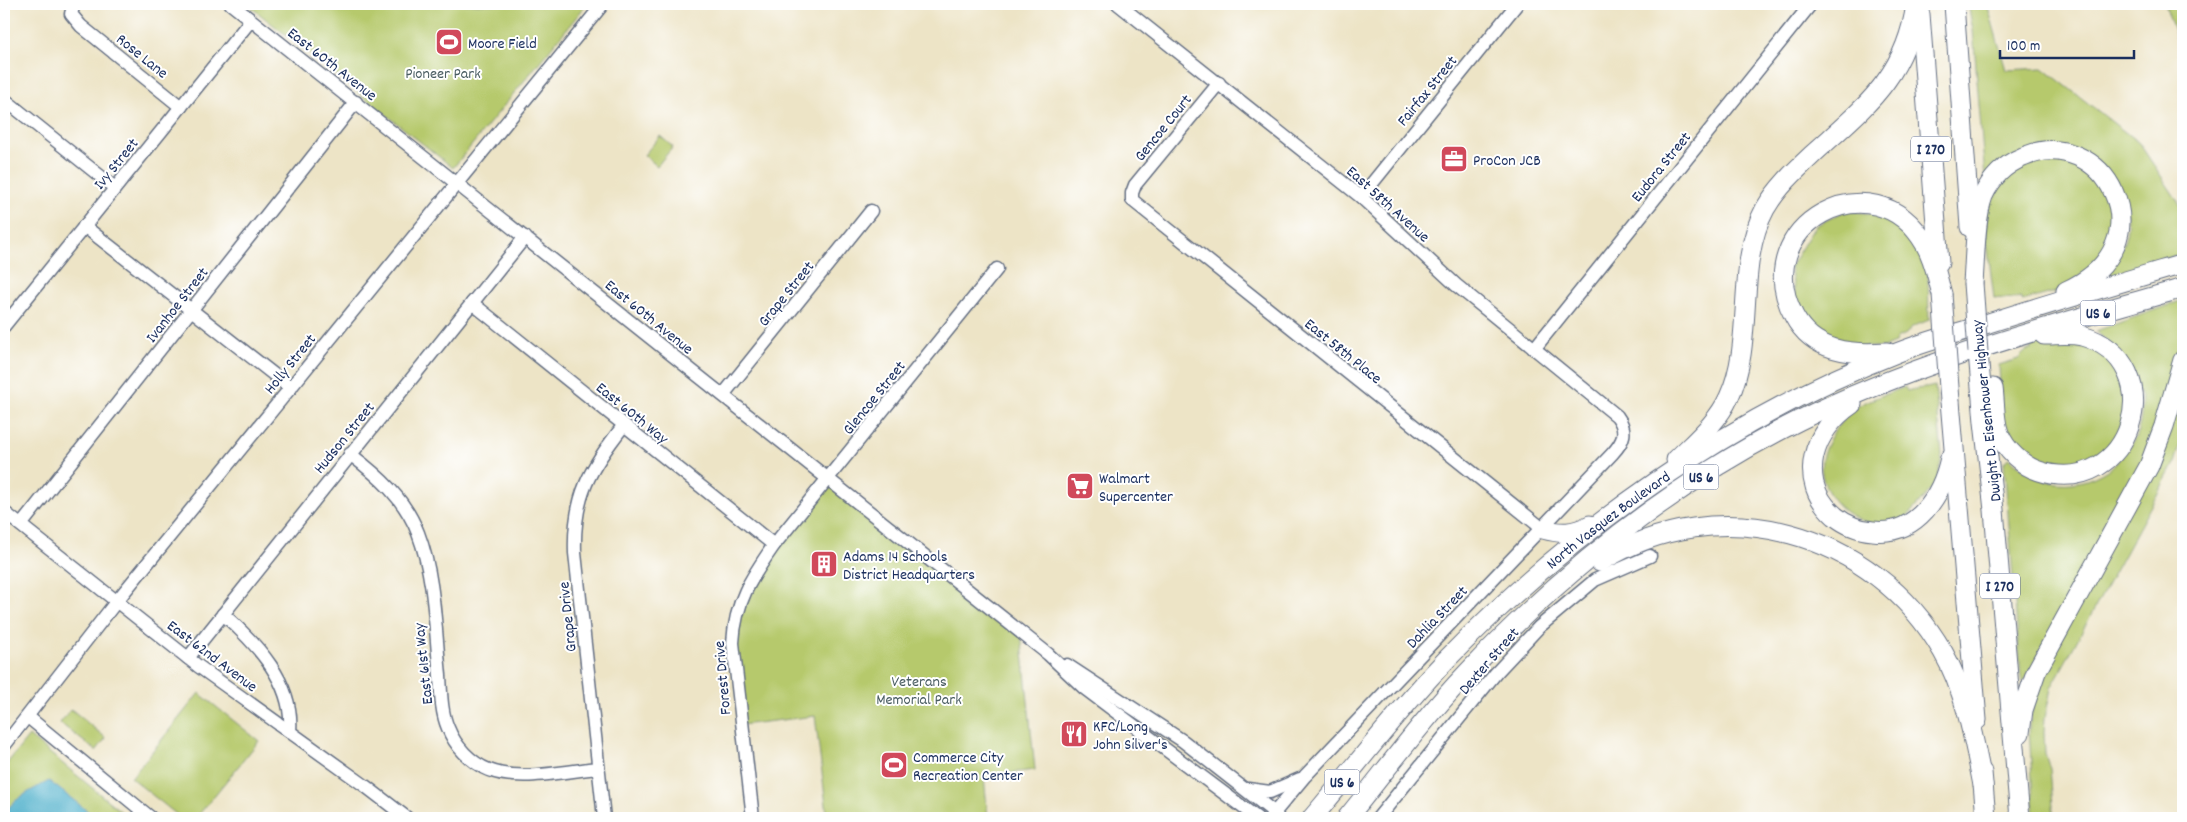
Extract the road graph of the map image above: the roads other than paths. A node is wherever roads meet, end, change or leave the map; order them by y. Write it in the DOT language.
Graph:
graph roads {
  1 [pos="74,4"];
  2 [pos="231,4"];
  3 [pos="603,4"];
  4 [pos="1118,4"];
  5 [pos="1517,4"];
  6 [pos="1811,4"];
  7 [pos="1916,4"];
  8 [pos="1920,4"];
  9 [pos="1954,4"];
  10 [pos="251,20"];
  11 [pos="1219,83"];
  12 [pos="4,99"];
  13 [pos="356,102"];
  14 [pos="181,107"];
  15 [pos="458,182"];
  16 [pos="115,188"];
  17 [pos="1132,193"];
  18 [pos="1361,197"];
  19 [pos="871,212"];
  20 [pos="84,226"];
  21 [pos="525,237"];
  22 [pos="2183,264"];
  23 [pos="997,269"];
  24 [pos="1973,283"];
  25 [pos="2183,288"];
  26 [pos="1942,294"];
  27 [pos="472,304"];
  28 [pos="191,311"];
  29 [pos="2021,312"];
  30 [pos="4,326"];
  31 [pos="2013,338"];
  32 [pos="1534,349"];
  33 [pos="1901,351"];
  34 [pos="2183,360"];
  35 [pos="1888,381"];
  36 [pos="290,388"];
  37 [pos="1987,391"];
  38 [pos="724,395"];
  39 [pos="624,426"];
  40 [pos="1624,437"];
  41 [pos="1953,444"];
  42 [pos="350,454"];
  43 [pos="828,478"];
  44 [pos="1650,486"];
  45 [pos="4,512"];
  46 [pos="1611,514"];
  47 [pos="21,525"];
  48 [pos="1543,529"];
  49 [pos="774,545"];
  50 [pos="1650,556"];
  51 [pos="116,602"];
  52 [pos="1535,607"];
  53 [pos="224,614"];
  54 [pos="1048,654"];
  55 [pos="188,658"];
  56 [pos="28,717"];
  57 [pos="290,731"];
  58 [pos="4,746"];
  59 [pos="598,768"];
  60 [pos="1304,776"];
  61 [pos="2016,779"];
  62 [pos="1983,785"];
  63 [pos="1243,788"];
  64 [pos="1274,816"];
  65 [pos="151,818"];
  66 [pos="407,818"];
  67 [pos="604,818"];
  68 [pos="753,818"];
  69 [pos="1257,818"];
  70 [pos="1312,818"];
  71 [pos="1347,818"];
  72 [pos="1378,818"];
  73 [pos="1986,818"];
  74 [pos="2020,818"];
  1 -- 14 [label="street, Rose Lane"];
  2 -- 10 [label="street, East 60th Avenue"];
  3 -- 15 [label="street, Holly Street"];
  4 -- 11 [label="street, East 58th Avenue"];
  5 -- 18 [label="street, Fairfax Street"];
  6 -- 32 [label="street, Eudora Street"];
  7 -- 44 [label="highway"];
  8 -- 26 [label="highway, Dwight D. Eisenhower Highway / I 270"];
  9 -- 24 [label="highway, Dwight D. Eisenhower Highway / I 270"];
  10 -- 13 [label="street, East 60th Avenue"];
  10 -- 14 [label="street, Ivy Street"];
  11 -- 17 [label="street, Gencoe Court"];
  11 -- 18 [label="street, East 58th Avenue"];
  12 -- 16 [label="street"];
  13 -- 15 [label="street, East 60th Avenue"];
  13 -- 28 [label="street, Ivanhoe Street"];
  14 -- 16 [label="street, Ivy Street"];
  15 -- 21 [label="street, East 60th Avenue"];
  15 -- 36 [label="street, Holly Street"];
  16 -- 20 [label="street, Ivy Street"];
  17 -- 48 [label="street, East 58th Place"];
  18 -- 32 [label="street, East 58th Avenue"];
  19 -- 38 [label="street, Grape Street"];
  20 -- 28 [label="street"];
  20 -- 30 [label="street, Ivy Street"];
  21 -- 27 [label="street, Hudson Street"];
  21 -- 38 [label="street, East 60th Avenue"];
  22 -- 29 [label="highway, North Vasquez Boulevard / US 6"];
  23 -- 43 [label="street, Glencoe Street"];
  24 -- 29 [label="highway"];
  24 -- 37 [label="highway, Dwight D. Eisenhower Highway / I 270, bridge"];
  25 -- 31 [label="highway, North Vasquez Boulevard / US 6"];
  26 -- 33 [label="highway"];
  26 -- 41 [label="highway, Dwight D. Eisenhower Highway / I 270, bridge"];
  27 -- 39 [label="street, East 60th Way"];
  27 -- 42 [label="street, Hudson Street"];
  28 -- 36 [label="street"];
  28 -- 47 [label="street, Ivanhoe Street"];
  29 -- 33 [label="highway, North Vasquez Boulevard / US 6"];
  31 -- 35 [label="highway, North Vasquez Boulevard / US 6"];
  31 -- 37 [label="highway"];
  32 -- 40 [label="street, East 58th Avenue"];
  33 -- 44 [label="highway, North Vasquez Boulevard / US 6"];
  34 -- 61 [label="highway"];
  35 -- 41 [label="highway"];
  35 -- 52 [label="highway, North Vasquez Boulevard / US 6"];
  36 -- 51 [label="street, Holly Street"];
  37 -- 61 [label="highway, Dwight D. Eisenhower Highway / I 270"];
  38 -- 43 [label="street, East 60th Avenue"];
  39 -- 49 [label="street, East 60th Way"];
  39 -- 59 [label="street, Grape Drive"];
  40 -- 48 [label="street, Dahlia Street"];
  41 -- 62 [label="highway, Dwight D. Eisenhower Highway / I 270"];
  42 -- 53 [label="street, Hudson Street"];
  42 -- 59 [label="street, East 61st Way"];
  43 -- 49 [label="street, Glencoe Street"];
  43 -- 54 [label="street, East 60th Avenue"];
  44 -- 46 [label="highway, North Vasquez Boulevard / US 6"];
  45 -- 47 [label="street, East 62nd Avenue"];
  46 -- 48 [label="highway"];
  46 -- 70 [label="highway, North Vasquez Boulevard / US 6"];
  47 -- 51 [label="street, East 62nd Avenue"];
  48 -- 60 [label="street, Dahlia Street"];
  49 -- 68 [label="street, Forest Drive"];
  50 -- 72 [label="street, Dexter Street"];
  51 -- 55 [label="street, East 62nd Avenue"];
  51 -- 56 [label="street, Holly Street"];
  52 -- 62 [label="highway"];
  52 -- 71 [label="highway, North Vasquez Boulevard / US 6"];
  53 -- 55 [label="street, Hudson Street"];
  53 -- 57 [label="street"];
  54 -- 63 [label="street, East 60th Avenue"];
  54 -- 69 [label="street, East 60th Avenue"];
  55 -- 57 [label="street, East 62nd Avenue"];
  56 -- 58 [label="street, Holly Street"];
  56 -- 65 [label="street"];
  57 -- 66 [label="street, East 62nd Avenue"];
  59 -- 67 [label="street, Grape Drive"];
  60 -- 63 [label="street"];
  60 -- 64 [label="street, Dahlia Street"];
  61 -- 74 [label="highway, Dwight D. Eisenhower Highway / I 270"];
  62 -- 73 [label="highway, Dwight D. Eisenhower Highway / I 270"];
  63 -- 64 [label="street, East 60th Avenue"];
}
